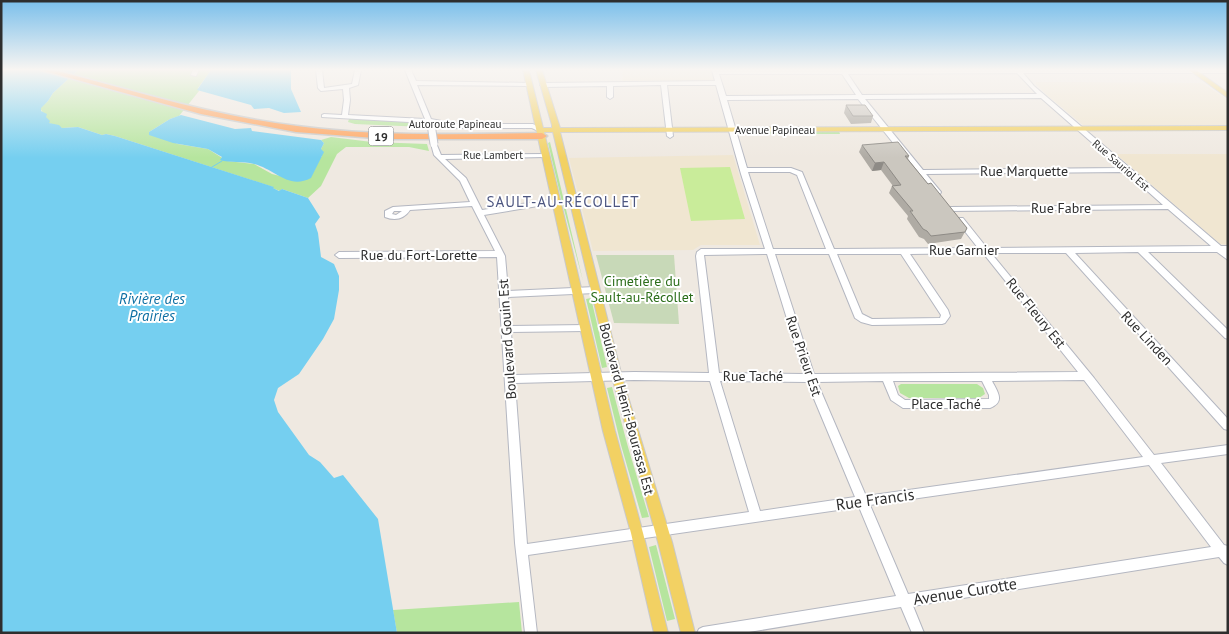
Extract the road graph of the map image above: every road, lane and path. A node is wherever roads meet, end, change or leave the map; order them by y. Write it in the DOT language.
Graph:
graph roads {
  1 [pos="187,100"];
  2 [pos="347,100"];
  3 [pos="420,100"];
  4 [pos="532,100"];
  5 [pos="547,100"];
  6 [pos="666,100"];
  7 [pos="722,100"];
  8 [pos="862,100"];
  9 [pos="1048,100"];
  10 [pos="324,116"];
  11 [pos="345,117"];
  12 [pos="430,122"];
  13 [pos="1080,128"];
  14 [pos="1228,128"];
  15 [pos="890,132"];
  16 [pos="541,133"];
  17 [pos="557,133"];
  18 [pos="733,133"];
  19 [pos="669,134"];
  20 [pos="1228,134"];
  21 [pos="1087,135"];
  22 [pos="546,155"];
  23 [pos="439,157"];
  24 [pos="744,170"];
  25 [pos="1128,170"];
  26 [pos="921,172"];
  27 [pos="556,201"];
  28 [pos="474,202"];
  29 [pos="1171,208"];
  30 [pos="407,209"];
  31 [pos="951,209"];
  32 [pos="480,213"];
  33 [pos="1140,249"];
  34 [pos="1218,249"];
  35 [pos="1228,249"];
  36 [pos="832,250"];
  37 [pos="903,250"];
  38 [pos="984,250"];
  39 [pos="1067,250"];
  40 [pos="770,251"];
  41 [pos="701,252"];
  42 [pos="500,254"];
  43 [pos="338,255"];
  44 [pos="1228,257"];
  45 [pos="595,290"];
  46 [pos="577,291"];
  47 [pos="504,294"];
  48 [pos="586,328"];
  49 [pos="506,330"];
  50 [pos="1228,336"];
  51 [pos="714,376"];
  52 [pos="1087,376"];
  53 [pos="617,377"];
  54 [pos="810,377"];
  55 [pos="597,378"];
  56 [pos="887,378"];
  57 [pos="986,378"];
  58 [pos="509,379"];
  59 [pos="1228,426"];
  60 [pos="1228,449"];
  61 [pos="1152,460"];
  62 [pos="862,501"];
  63 [pos="756,516"];
  64 [pos="661,530"];
  65 [pos="638,533"];
  66 [pos="522,550"];
  67 [pos="1226,553"];
  68 [pos="904,601"];
  69 [pos="531,633"];
  70 [pos="661,633"];
  71 [pos="688,633"];
  72 [pos="703,633"];
  73 [pos="918,633"];
  1 -- 16 [label="highway, Autoroute Papineau / 19"];
  2 -- 11 [label="street"];
  3 -- 12 [label="street, Boulevard Gouin Est"];
  4 -- 16 [label="main road, Boulevard Henri-Bourassa Est"];
  5 -- 17 [label="main road, Boulevard Henri-Bourassa Est"];
  6 -- 19 [label="street"];
  7 -- 18 [label="street, Rue Prieur Est"];
  8 -- 15 [label="street, Rue Fleury Est"];
  9 -- 13 [label="street, Rue Sauriol Est"];
  10 -- 11 [label="street, Avenue Papineau"];
  11 -- 12 [label="street, Avenue Papineau"];
  12 -- 16 [label="street, Avenue Papineau"];
  12 -- 23 [label="street, Boulevard Gouin Est, bridge"];
  13 -- 14 [label="main road, Avenue Papineau"];
  13 -- 15 [label="main road, Avenue Papineau"];
  13 -- 21 [label="street, Rue Sauriol Est"];
  15 -- 18 [label="main road, Avenue Papineau"];
  15 -- 21 [label="main road, Avenue Papineau"];
  15 -- 26 [label="street, Rue Fleury Est"];
  16 -- 17 [label="main road, Avenue Papineau"];
  16 -- 22 [label="main road, Boulevard Henri-Bourassa Est"];
  17 -- 19 [label="main road, Avenue Papineau"];
  17 -- 45 [label="main road, Boulevard Henri-Bourassa Est"];
  18 -- 19 [label="main road, Avenue Papineau"];
  18 -- 24 [label="street, Rue Prieur Est"];
  20 -- 21 [label="main road, Avenue Papineau"];
  21 -- 25 [label="street, Rue Sauriol Est"];
  22 -- 23 [label="street, Rue Lambert"];
  22 -- 27 [label="main road, Boulevard Henri-Bourassa Est"];
  23 -- 28 [label="street, Boulevard Gouin Est"];
  24 -- 36 [label="street"];
  24 -- 40 [label="street, Rue Prieur Est"];
  25 -- 26 [label="street, Rue Marquette"];
  25 -- 29 [label="street, Rue Sauriol Est"];
  26 -- 31 [label="street, Rue Fleury Est"];
  27 -- 32 [label="street"];
  27 -- 46 [label="main road, Boulevard Henri-Bourassa Est"];
  28 -- 30 [label="street"];
  28 -- 32 [label="street, Boulevard Gouin Est"];
  29 -- 31 [label="street, Rue Fabre"];
  29 -- 34 [label="street, Rue Sauriol Est"];
  31 -- 38 [label="street, Rue Fleury Est"];
  32 -- 42 [label="street, Boulevard Gouin Est"];
  33 -- 34 [label="street, Rue Garnier"];
  33 -- 39 [label="street, Rue Garnier"];
  33 -- 50 [label="street"];
  34 -- 35 [label="street, Rue Garnier"];
  34 -- 44 [label="street, Rue Sauriol Est"];
  36 -- 37 [label="street, Rue Garnier"];
  36 -- 37 [label="street"];
  36 -- 40 [label="street, Rue Garnier"];
  37 -- 38 [label="street, Rue Garnier"];
  38 -- 39 [label="street, Rue Garnier"];
  38 -- 52 [label="street, Rue Fleury Est"];
  39 -- 59 [label="street, Rue Linden"];
  40 -- 41 [label="street, Rue Garnier"];
  40 -- 54 [label="street, Rue Prieur Est"];
  41 -- 51 [label="street"];
  42 -- 43 [label="street, Rue du Fort-Lorette"];
  42 -- 47 [label="street, Boulevard Gouin Est"];
  45 -- 46 [label="street"];
  45 -- 53 [label="main road, Boulevard Henri-Bourassa Est"];
  46 -- 47 [label="street"];
  46 -- 48 [label="main road, Boulevard Henri-Bourassa Est"];
  47 -- 49 [label="street, Boulevard Gouin Est"];
  48 -- 49 [label="street"];
  48 -- 55 [label="main road, Boulevard Henri-Bourassa Est"];
  49 -- 58 [label="street, Boulevard Gouin Est"];
  51 -- 53 [label="street, Rue Taché"];
  51 -- 54 [label="street, Rue Taché"];
  51 -- 63 [label="street"];
  52 -- 57 [label="street, Rue Taché"];
  52 -- 61 [label="street, Rue Fleury Est"];
  53 -- 55 [label="street, Rue Taché"];
  53 -- 64 [label="main road, Boulevard Henri-Bourassa Est"];
  54 -- 56 [label="street, Rue Taché"];
  54 -- 62 [label="street, Rue Prieur Est"];
  55 -- 58 [label="street, Rue Taché"];
  55 -- 65 [label="main road, Boulevard Henri-Bourassa Est"];
  56 -- 57 [label="street, Rue Taché"];
  56 -- 57 [label="street, Place Taché"];
  58 -- 66 [label="street, Boulevard Gouin Est"];
  60 -- 61 [label="street, Rue Francis"];
  61 -- 62 [label="street, Rue Francis"];
  61 -- 67 [label="street, Rue Fleury Est"];
  62 -- 63 [label="street, Rue Francis"];
  62 -- 68 [label="street, Rue Prieur Est"];
  63 -- 64 [label="street, Rue Francis"];
  64 -- 65 [label="street, Rue Francis"];
  64 -- 71 [label="main road, Boulevard Henri-Bourassa Est"];
  65 -- 66 [label="street, Rue Francis"];
  65 -- 70 [label="main road, Boulevard Henri-Bourassa Est"];
  66 -- 69 [label="street, Boulevard Gouin Est"];
  67 -- 68 [label="street, Avenue Curotte"];
  68 -- 72 [label="street, Avenue Curotte"];
  68 -- 73 [label="street, Rue Prieur Est"];
}
